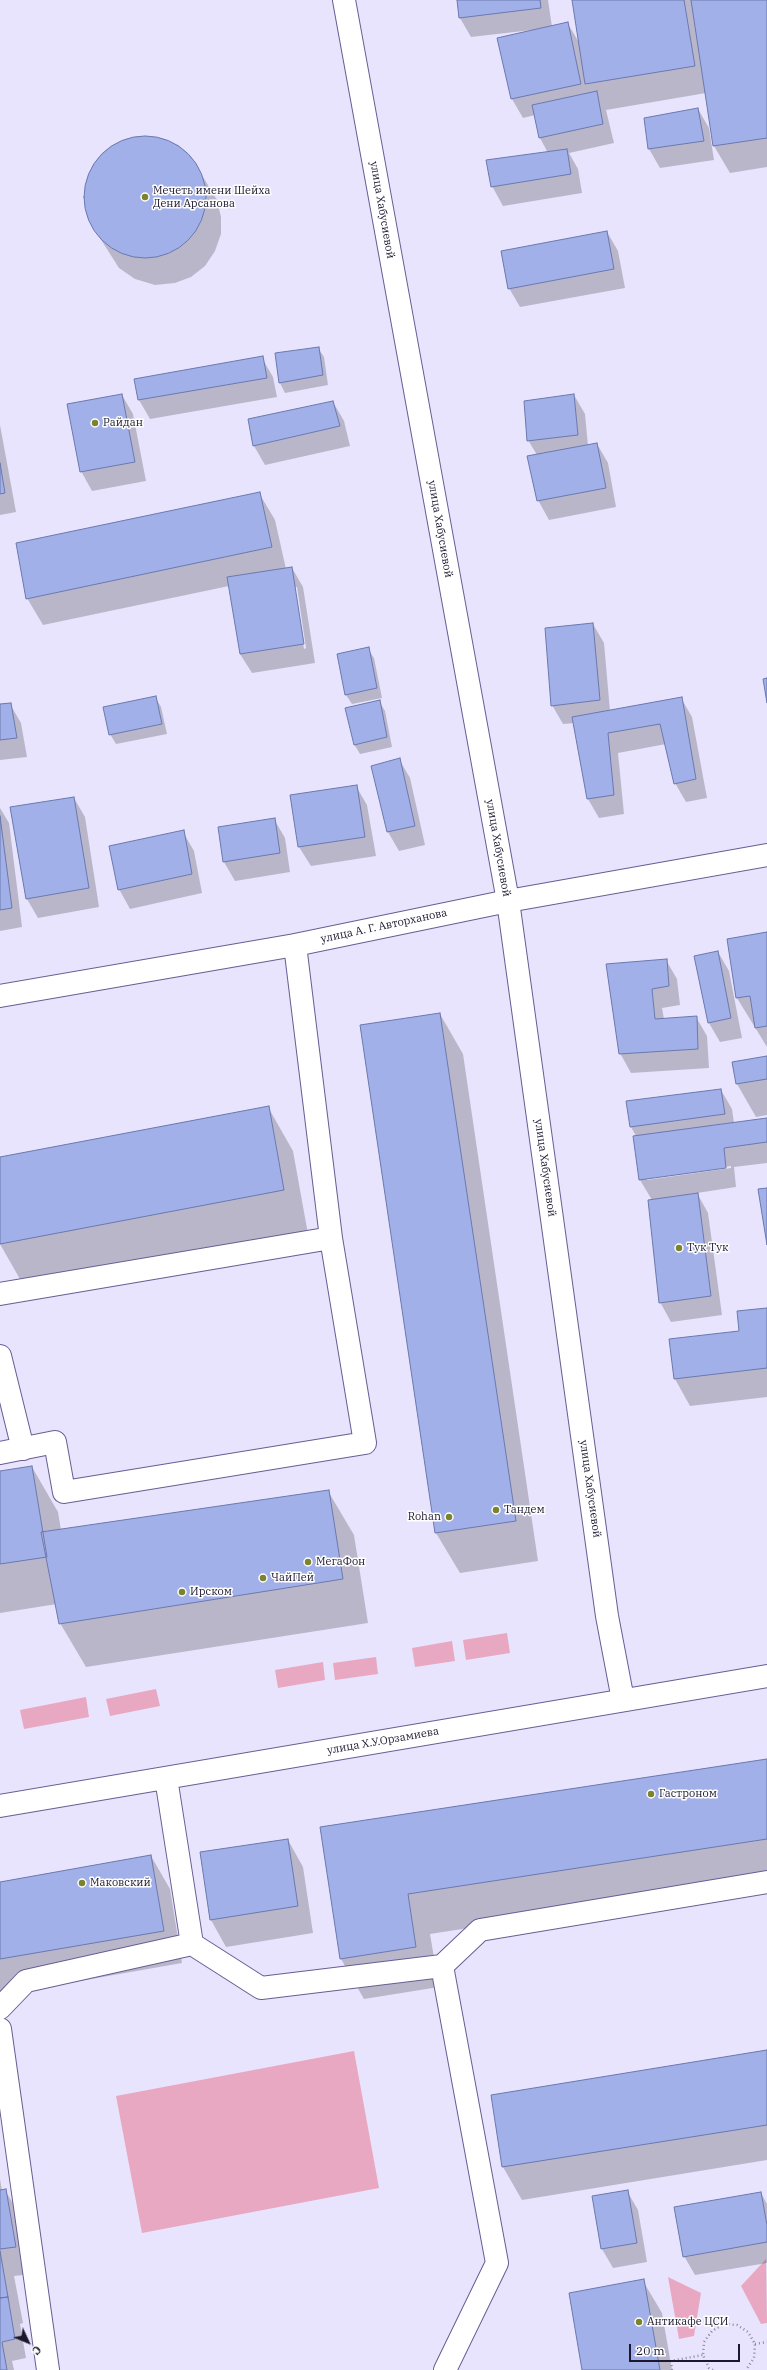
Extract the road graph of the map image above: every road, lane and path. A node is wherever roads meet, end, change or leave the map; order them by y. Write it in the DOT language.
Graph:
graph roads {
  1 [pos="344,0"];
  2 [pos="767,855"];
  3 [pos="508,901"];
  4 [pos="294,945"];
  5 [pos="0,996"];
  6 [pos="331,1238"];
  7 [pos="0,1294"];
  8 [pos="0,1356"];
  9 [pos="23,1448"];
  10 [pos="0,1453"];
  11 [pos="767,1676"];
  12 [pos="623,1700"];
  13 [pos="166,1778"];
  14 [pos="0,1806"];
  15 [pos="767,1882"];
  16 [pos="192,1944"];
  17 [pos="442,1966"];
  18 [pos="0,2008"];
  19 [pos="0,2028"];
  20 [pos="767,2342"];
  21 [pos="755,2344"];
  22 [pos="703,2355"];
  23 [pos="48,2370"];
  24 [pos="445,2370"];
  25 [pos="672,2370"];
  26 [pos="713,2370"];
  27 [pos="746,2370"];
  1 -- 3 [label="street, улица Хабусиевой"];
  2 -- 3 [label="street, улица А. Г. Авторханова"];
  3 -- 4 [label="street, улица А. Г. Авторханова"];
  3 -- 12 [label="street, улица Хабусиевой"];
  4 -- 5 [label="street, улица А. Г. Авторханова"];
  4 -- 6 [label="street"];
  6 -- 7 [label="street"];
  6 -- 9 [label="street"];
  8 -- 9 [label="street"];
  9 -- 10 [label="street"];
  11 -- 12 [label="street, улица Х.У.Орзамиева"];
  12 -- 13 [label="street, улица Х.У.Орзамиева"];
  13 -- 14 [label="street, улица Х.У.Орзамиева"];
  13 -- 16 [label="street"];
  15 -- 17 [label="street"];
  16 -- 17 [label="street"];
  16 -- 18 [label="street"];
  17 -- 24 [label="street"];
  19 -- 23 [label="street"];
  20 -- 21 [label="path"];
  21 -- 22 [label="path"];
  21 -- 27 [label="path"];
  22 -- 25 [label="path"];
  22 -- 26 [label="path"];
}
